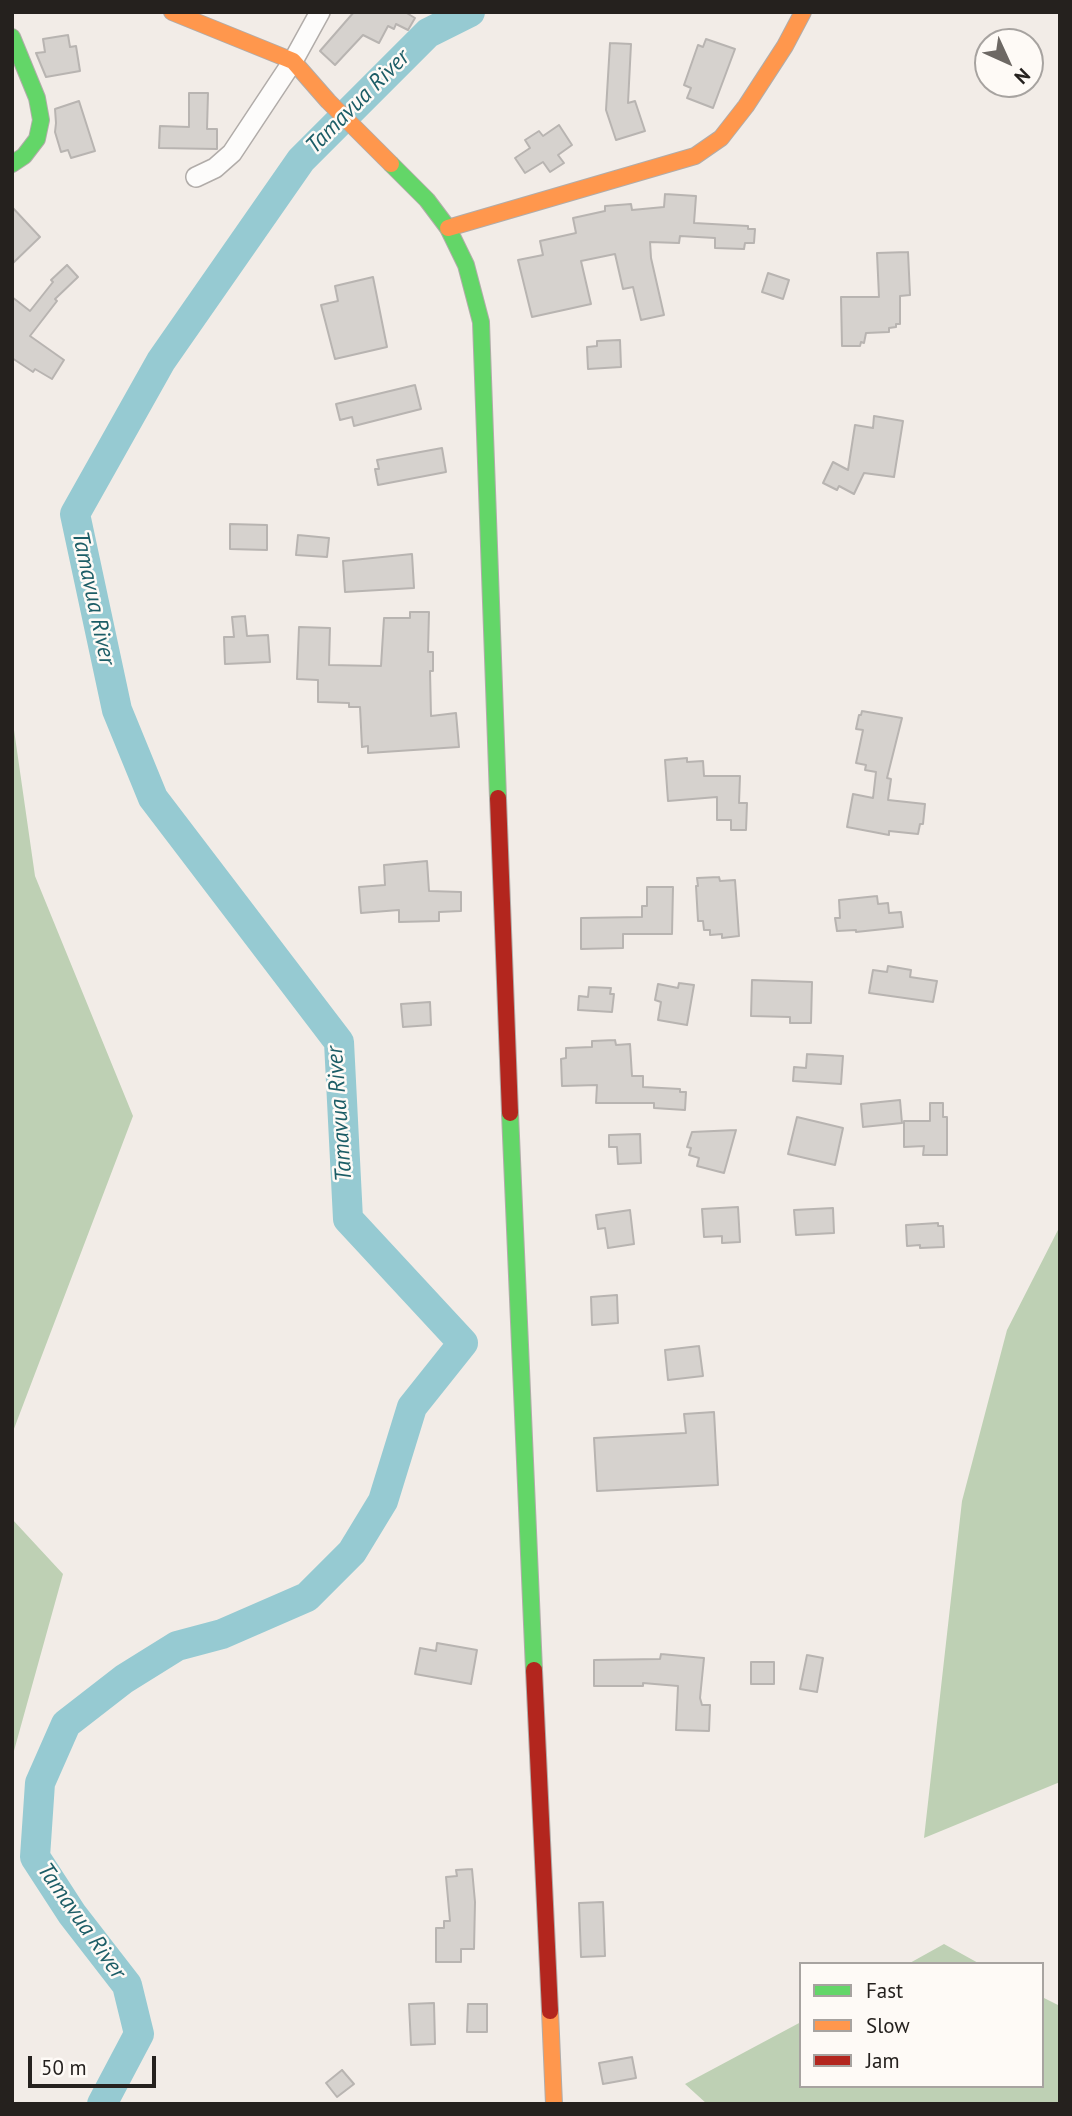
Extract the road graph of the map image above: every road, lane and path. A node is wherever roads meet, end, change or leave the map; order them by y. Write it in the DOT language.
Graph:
graph roads {
  1 [pos="172,12"];
  2 [pos="320,12"];
  3 [pos="803,12"];
  4 [pos="12,37"];
  5 [pos="293,61"];
  6 [pos="12,164"];
  7 [pos="196,177"];
  8 [pos="448,228"];
  9 [pos="554,2104"];
  1 -- 5 [label="street"];
  2 -- 5 [label="street"];
  3 -- 8 [label="street"];
  4 -- 6 [label="street"];
  5 -- 7 [label="street"];
  5 -- 8 [label="street"];
  8 -- 9 [label="street"];
}
